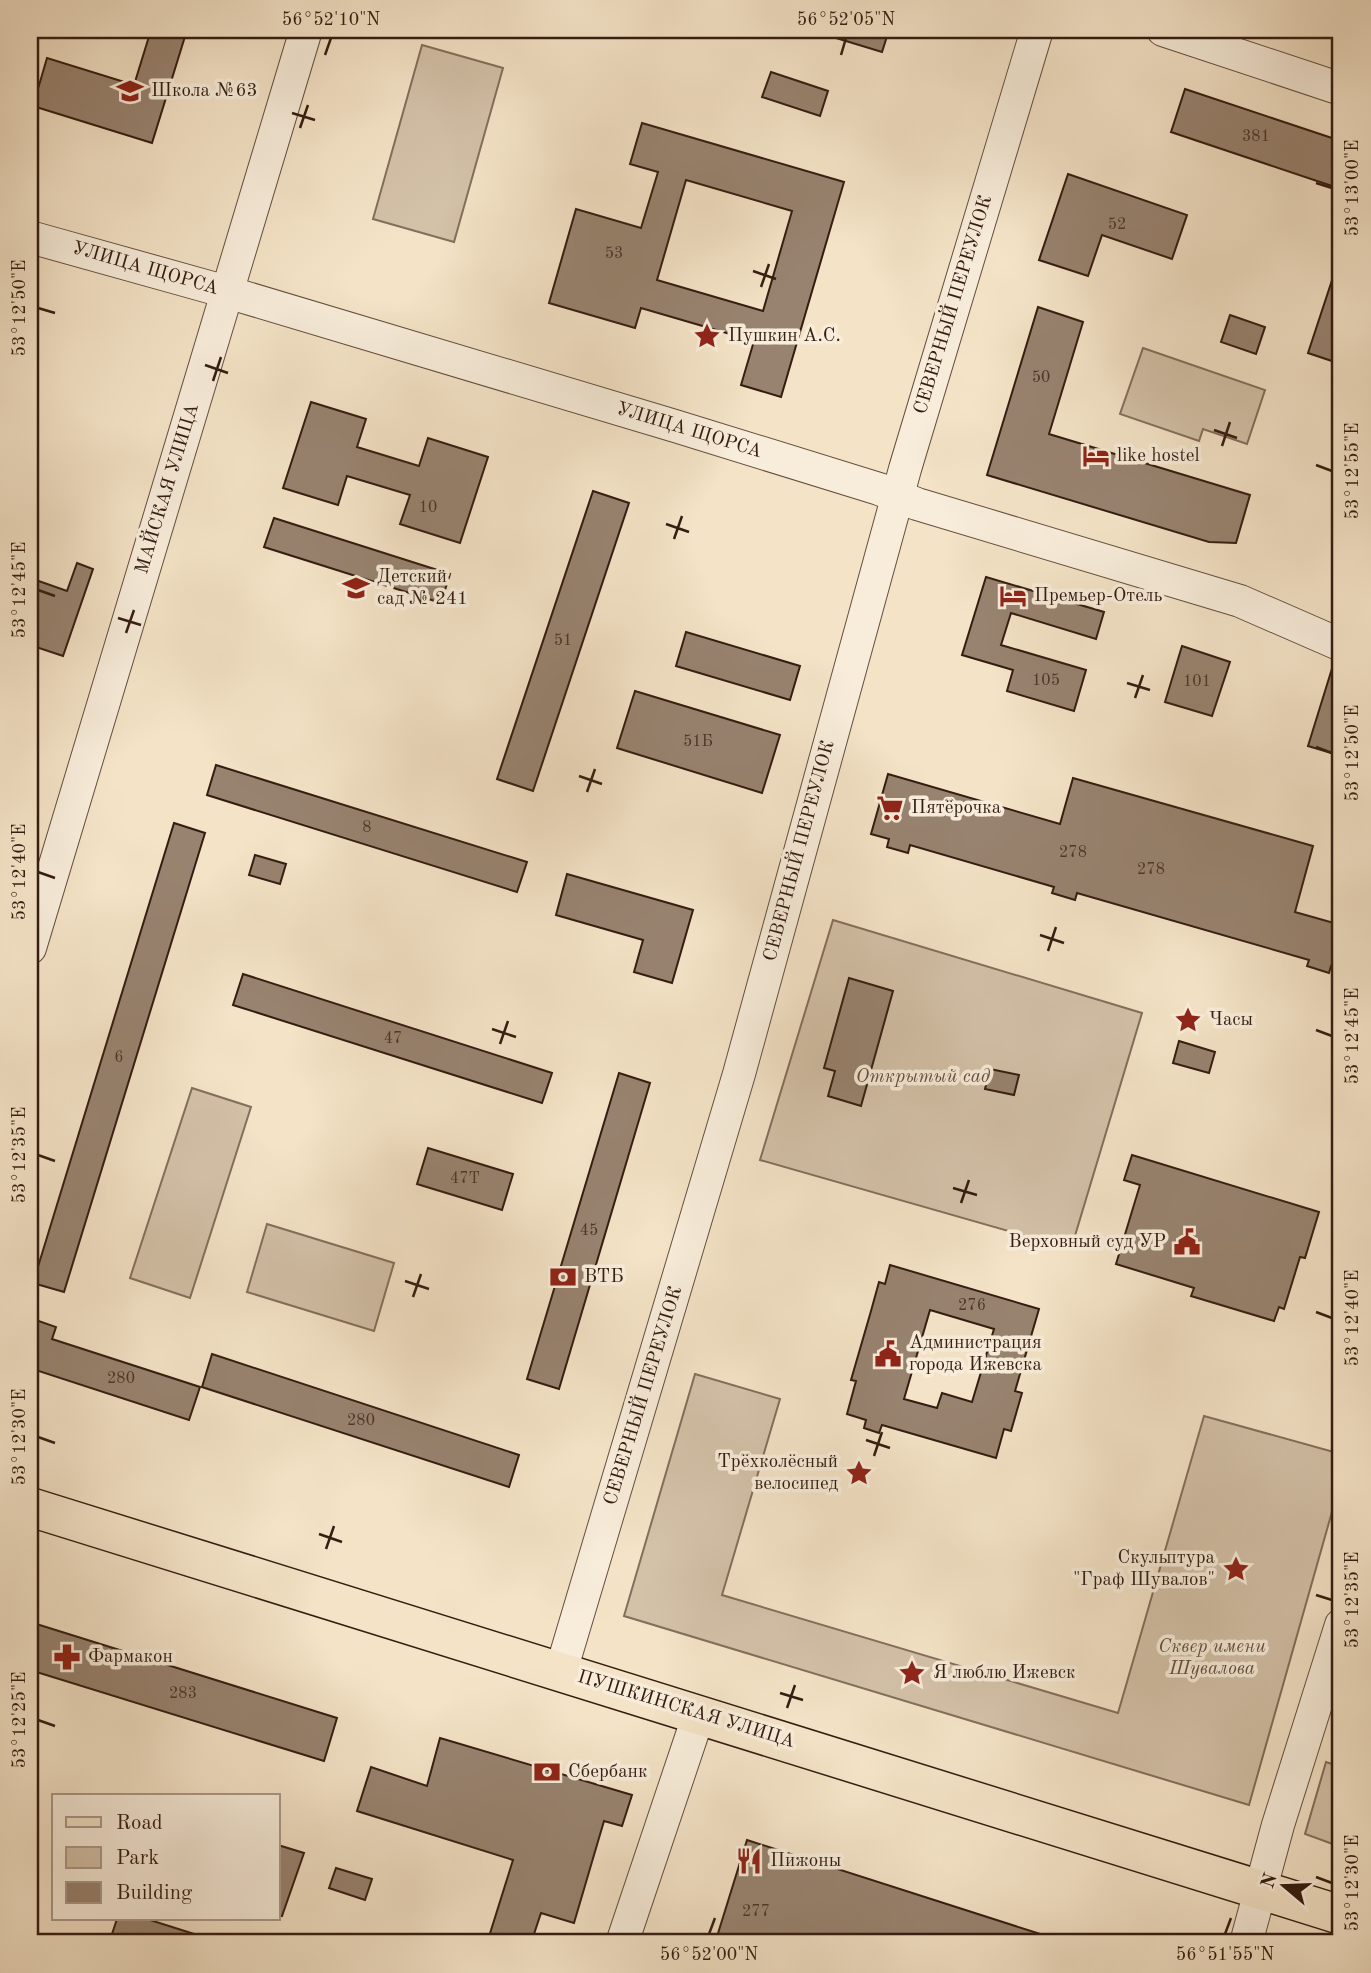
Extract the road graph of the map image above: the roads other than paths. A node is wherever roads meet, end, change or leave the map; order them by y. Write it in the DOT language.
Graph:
graph roads {
  1 [pos="306,30"];
  2 [pos="1037,30"];
  3 [pos="1163,30"];
  4 [pos="1341,89"];
  5 [pos="30,237"];
  6 [pos="227,292"];
  7 [pos="897,496"];
  8 [pos="1341,645"];
  9 [pos="30,948"];
  10 [pos="30,1507"];
  11 [pos="1341,1625"];
  12 [pos="561,1671"];
  13 [pos="699,1714"];
  14 [pos="1262,1889"];
  15 [pos="1341,1915"];
  16 [pos="622,1943"];
  17 [pos="1247,1943"];
  1 -- 6 [label="street, МАЙСКАЯ УЛИЦА"];
  2 -- 7 [label="street, СЕВЕРНЫЙ ПЕРЕУЛОК"];
  3 -- 4 [label="street"];
  5 -- 6 [label="street, УЛИЦА ЩОРСА"];
  6 -- 7 [label="street, УЛИЦА ЩОРСА"];
  6 -- 9 [label="street, МАЙСКАЯ УЛИЦА"];
  7 -- 8 [label="street, УЛИЦА ЩОРСА"];
  7 -- 12 [label="street, СЕВЕРНЫЙ ПЕРЕУЛОК"];
  10 -- 12 [label="main road, ПУШКИНСКАЯ УЛИЦА"];
  11 -- 14 [label="street"];
  12 -- 13 [label="main road, ПУШКИНСКАЯ УЛИЦА"];
  13 -- 14 [label="main road, ПУШКИНСКАЯ УЛИЦА"];
  13 -- 16 [label="street"];
  14 -- 15 [label="main road, ПУШКИНСКАЯ УЛИЦА"];
  14 -- 17 [label="street"];
}
